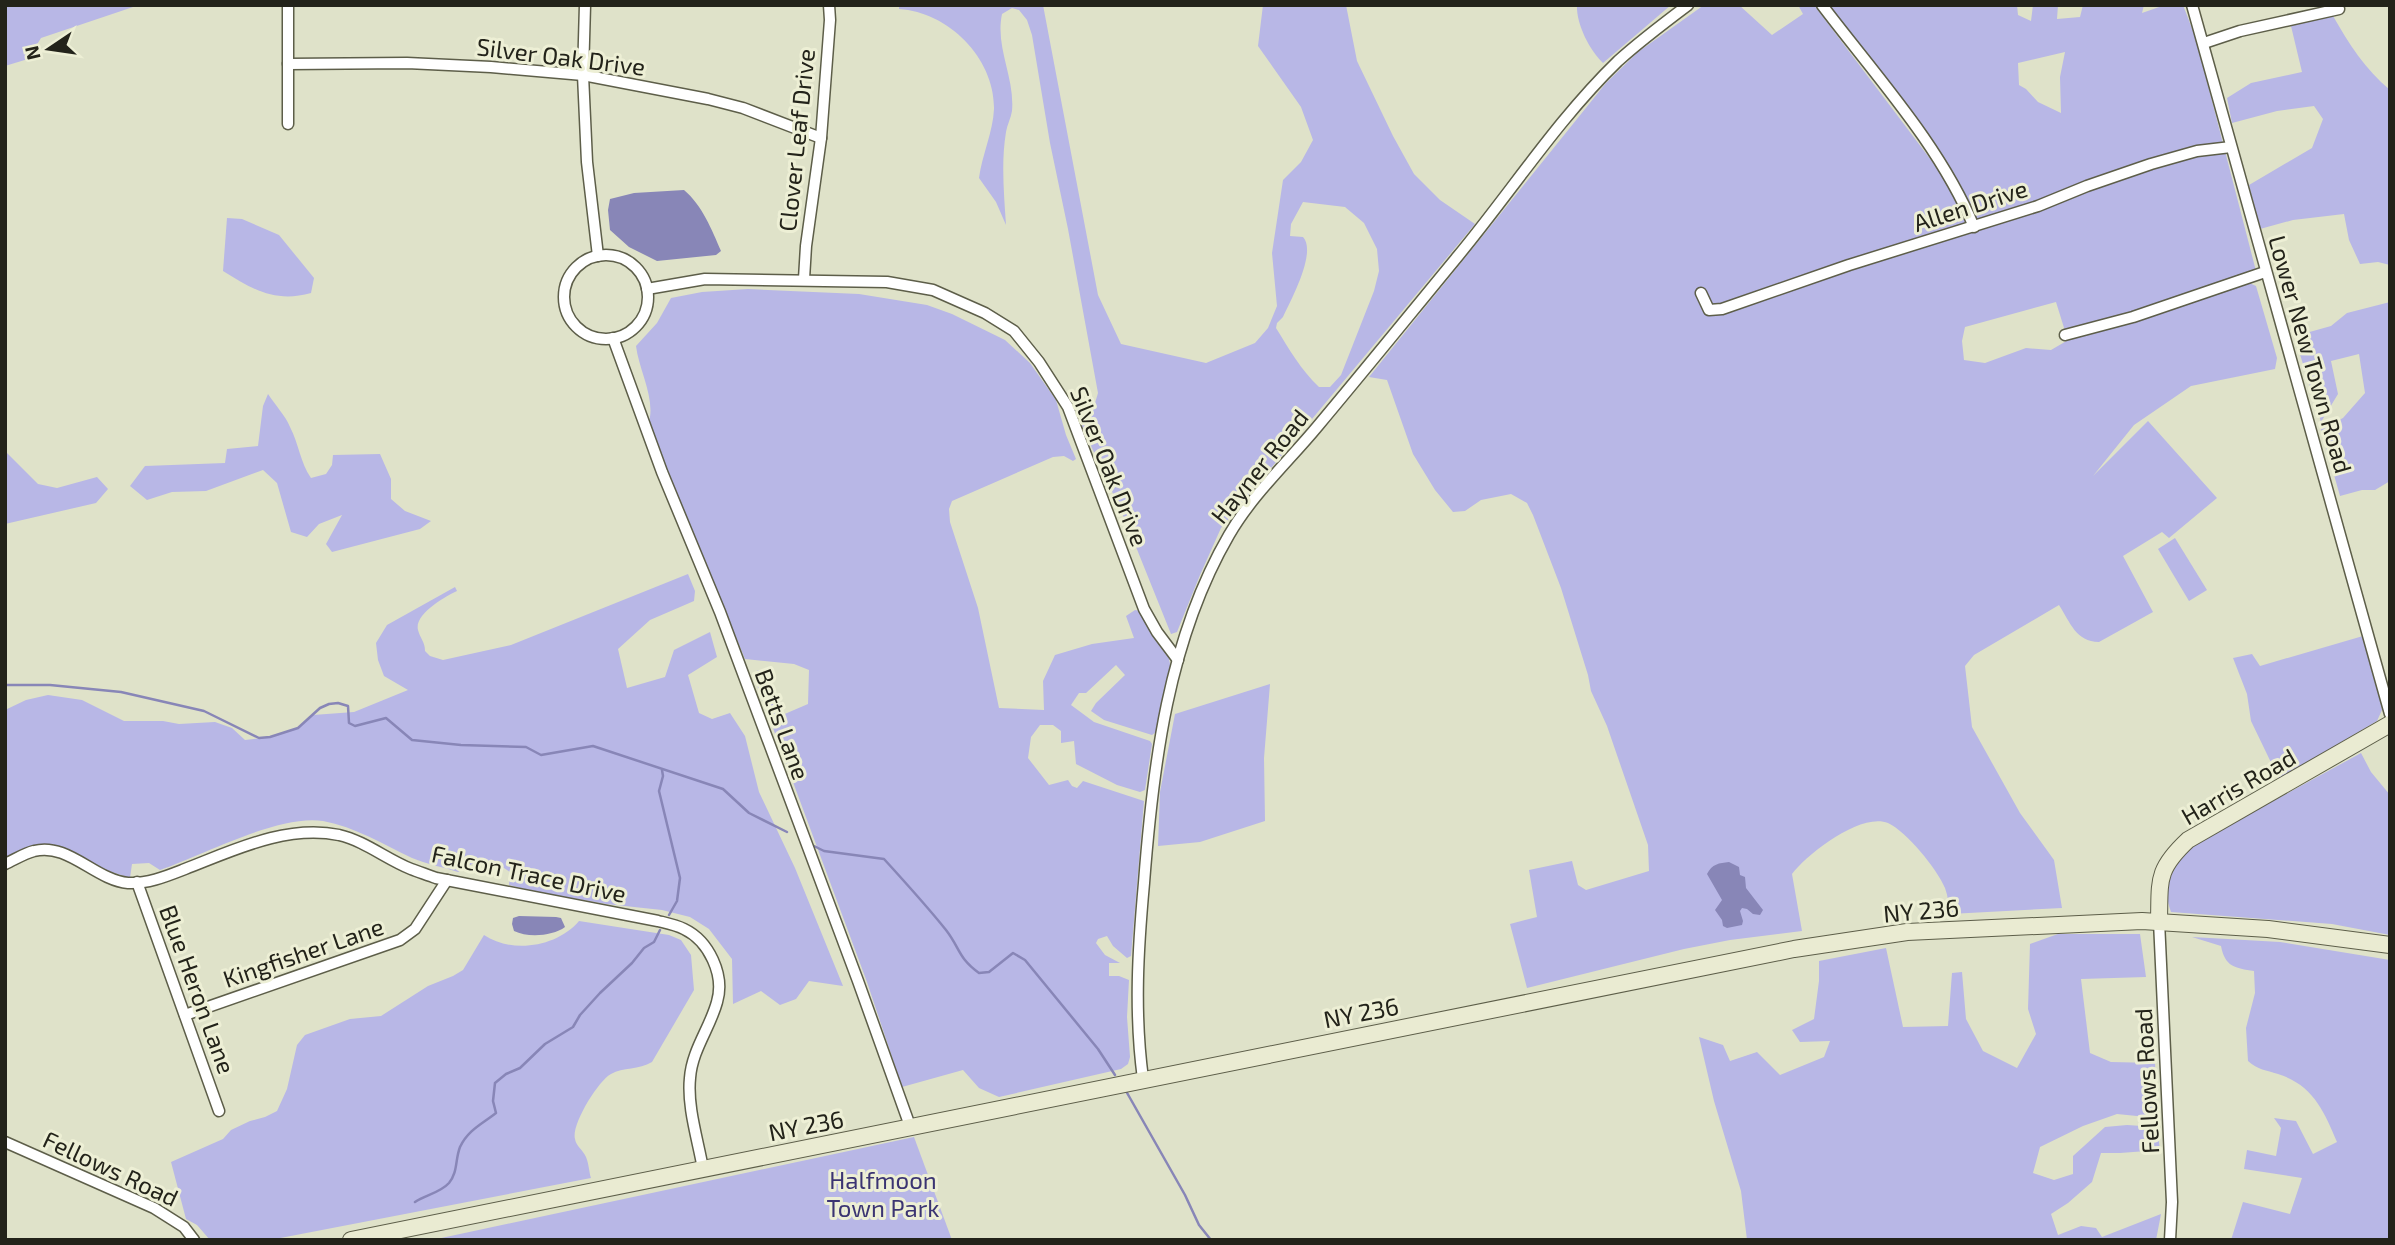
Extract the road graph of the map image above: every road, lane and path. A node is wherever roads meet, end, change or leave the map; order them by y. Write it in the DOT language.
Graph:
graph roads {
  1 [pos="288,5"];
  2 [pos="584,5"];
  3 [pos="829,5"];
  4 [pos="1688,5"];
  5 [pos="1822,5"];
  6 [pos="2192,5"];
  7 [pos="2339,9"];
  8 [pos="2204,43"];
  9 [pos="288,64"];
  10 [pos="583,75"];
  11 [pos="288,124"];
  12 [pos="821,138"];
  13 [pos="2231,148"];
  14 [pos="1974,227"];
  15 [pos="598,257"];
  16 [pos="2265,272"];
  17 [pos="804,279"];
  18 [pos="647,289"];
  19 [pos="1701,293"];
  20 [pos="2065,335"];
  21 [pos="613,338"];
  22 [pos="1178,660"];
  23 [pos="2390,714"];
  24 [pos="2390,723"];
  25 [pos="5,864"];
  26 [pos="447,880"];
  27 [pos="137,882"];
  28 [pos="2159,921"];
  29 [pos="2390,946"];
  30 [pos="185,1015"];
  31 [pos="1143,1079"];
  32 [pos="219,1111"];
  33 [pos="910,1126"];
  34 [pos="5,1142"];
  35 [pos="703,1169"];
  36 [pos="194,1240"];
  37 [pos="351,1240"];
  38 [pos="2170,1240"];
  1 -- 9 [label="street"];
  2 -- 10 [label="street"];
  3 -- 12 [label="street, Clover Leaf Drive"];
  4 -- 22 [label="street, Hayner Road"];
  5 -- 14 [label="street"];
  6 -- 8 [label="street, Lower New Town Road"];
  7 -- 8 [label="street"];
  8 -- 13 [label="street, Lower New Town Road"];
  9 -- 10 [label="street, Silver Oak Drive"];
  9 -- 11 [label="street"];
  10 -- 12 [label="street, Silver Oak Drive"];
  10 -- 15 [label="street"];
  12 -- 17 [label="street, Clover Leaf Drive"];
  13 -- 14 [label="street, Allen Drive"];
  13 -- 16 [label="street, Lower New Town Road"];
  14 -- 19 [label="street, Allen Drive"];
  15 -- 18 [label="street"];
  15 -- 21 [label="street"];
  16 -- 20 [label="street"];
  16 -- 23 [label="street, Lower New Town Road"];
  17 -- 18 [label="street, Silver Oak Drive"];
  17 -- 22 [label="street, Silver Oak Drive"];
  18 -- 21 [label="street"];
  21 -- 33 [label="street, Betts Lane"];
  22 -- 31 [label="street, Hayner Road"];
  24 -- 28 [label="main road, Harris Road"];
  25 -- 27 [label="street, Falcon Trace Drive"];
  26 -- 27 [label="street, Falcon Trace Drive"];
  26 -- 30 [label="street, Kingfisher Lane"];
  26 -- 35 [label="street, Falcon Trace Drive"];
  27 -- 30 [label="street, Blue Heron Lane"];
  28 -- 29 [label="main road, NY 236 / NY 236"];
  28 -- 31 [label="main road, NY 236 / NY 236"];
  28 -- 38 [label="street, Fellows Road"];
  30 -- 32 [label="street, Blue Heron Lane"];
  31 -- 33 [label="main road, NY 236 / NY 236"];
  33 -- 35 [label="main road, NY 236 / NY 236"];
  34 -- 36 [label="street, Fellows Road"];
  35 -- 37 [label="main road, NY 236 / NY 236"];
}
